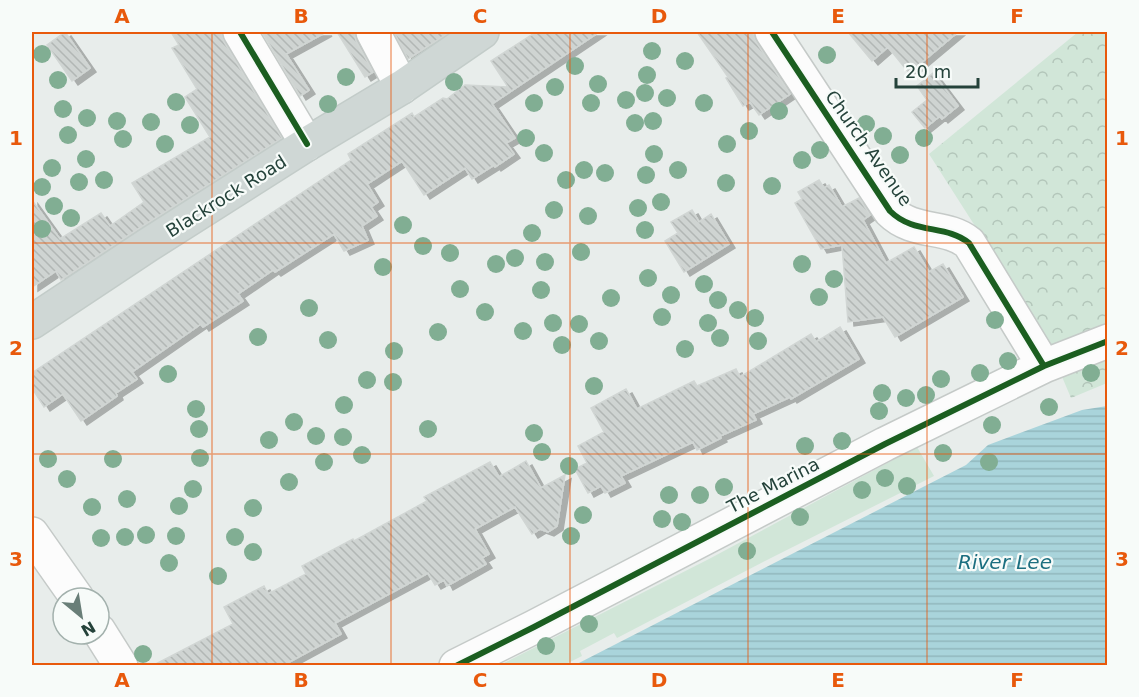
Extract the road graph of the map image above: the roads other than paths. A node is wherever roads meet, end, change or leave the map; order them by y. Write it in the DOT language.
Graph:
graph roads {
  1 [pos="240,32"];
  2 [pos="374,32"];
  3 [pos="482,32"];
  4 [pos="772,32"];
  5 [pos="402,87"];
  6 [pos="307,144"];
  7 [pos="32,322"];
  8 [pos="1107,342"];
  9 [pos="1044,366"];
  10 [pos="32,534"];
  11 [pos="69,586"];
  12 [pos="108,646"];
  13 [pos="121,666"];
  14 [pos="456,666"];
  1 -- 6 [label="street"];
  2 -- 5 [label="street"];
  3 -- 5 [label="main road, Blackrock Road"];
  4 -- 9 [label="street, Church Avenue"];
  5 -- 6 [label="main road, Blackrock Road"];
  6 -- 7 [label="main road, Blackrock Road"];
  8 -- 9 [label="street, The Marina"];
  9 -- 14 [label="street, The Marina"];
  10 -- 11 [label="street"];
  12 -- 13 [label="street"];
}
